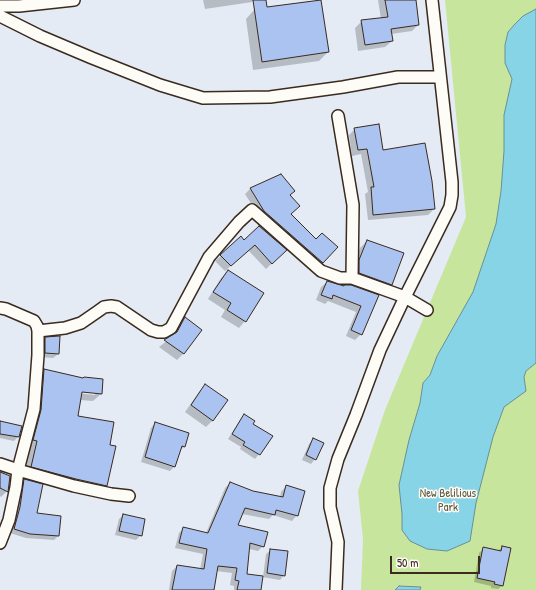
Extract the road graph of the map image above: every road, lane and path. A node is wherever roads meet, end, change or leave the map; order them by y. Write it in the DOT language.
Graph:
graph roads {
  1 [pos="74,0"];
  2 [pos="432,0"];
  3 [pos="0,6"];
  4 [pos="0,16"];
  5 [pos="440,77"];
  6 [pos="338,116"];
  7 [pos="352,278"];
  8 [pos="405,297"];
  9 [pos="0,308"];
  10 [pos="427,310"];
  11 [pos="38,331"];
  12 [pos="0,464"];
  13 [pos="18,470"];
  14 [pos="129,496"];
  15 [pos="0,543"];
  16 [pos="336,590"];
  1 -- 3 [label="street"];
  2 -- 5 [label="street"];
  4 -- 5 [label="street"];
  5 -- 8 [label="street"];
  6 -- 7 [label="street"];
  7 -- 8 [label="street"];
  7 -- 11 [label="street"];
  8 -- 10 [label="street"];
  8 -- 16 [label="street"];
  9 -- 11 [label="street"];
  11 -- 13 [label="street"];
  12 -- 13 [label="street"];
  13 -- 14 [label="street"];
  13 -- 15 [label="street"];
}
